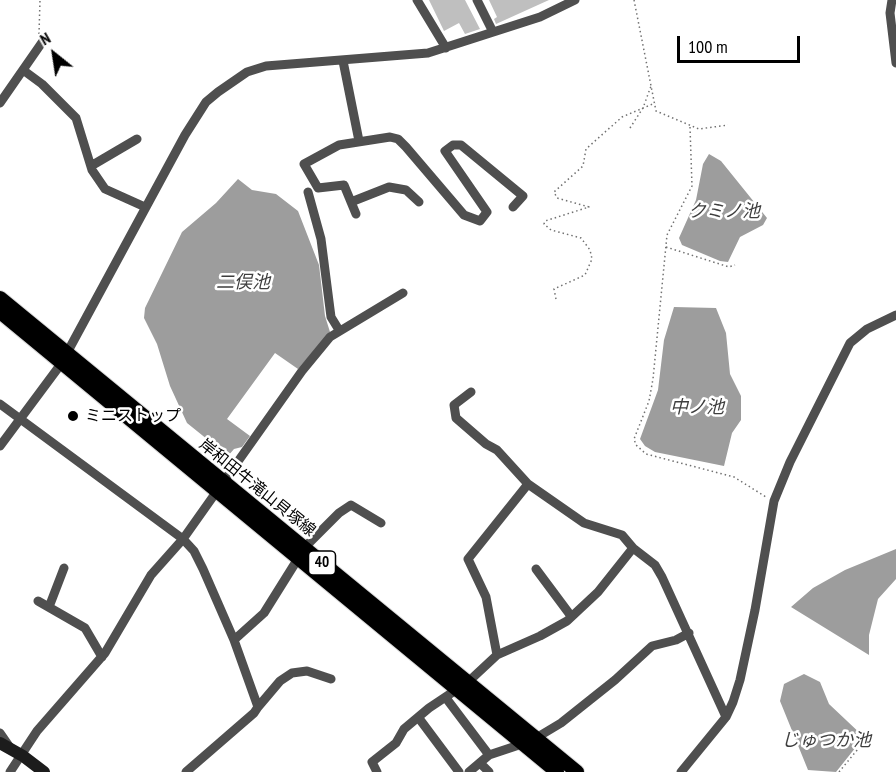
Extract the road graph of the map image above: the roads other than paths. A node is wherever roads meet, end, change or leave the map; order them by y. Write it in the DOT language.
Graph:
graph roads {
  1 [pos="417,0"];
  2 [pos="477,0"];
  3 [pos="575,0"];
  4 [pos="892,0"];
  5 [pos="493,32"];
  6 [pos="41,44"];
  7 [pos="446,48"];
  8 [pos="343,61"];
  9 [pos="896,63"];
  10 [pos="23,70"];
  11 [pos="0,103"];
  12 [pos="137,139"];
  13 [pos="359,141"];
  14 [pos="91,166"];
  15 [pos="308,192"];
  16 [pos="351,202"];
  17 [pos="419,202"];
  18 [pos="145,207"];
  19 [pos="513,207"];
  20 [pos="356,214"];
  21 [pos="403,293"];
  22 [pos="0,298"];
  23 [pos="0,312"];
  24 [pos="896,315"];
  25 [pos="339,330"];
  26 [pos="64,359"];
  27 [pos="471,392"];
  28 [pos="0,404"];
  29 [pos="20,419"];
  30 [pos="0,446"];
  31 [pos="528,484"];
  32 [pos="220,486"];
  33 [pos="381,523"];
  34 [pos="183,539"];
  35 [pos="633,548"];
  36 [pos="302,553"];
  37 [pos="64,568"];
  38 [pos="536,569"];
  39 [pos="38,601"];
  40 [pos="49,607"];
  41 [pos="571,616"];
  42 [pos="689,633"];
  43 [pos="234,640"];
  44 [pos="497,655"];
  45 [pos="102,657"];
  46 [pos="331,679"];
  47 [pos="457,690"];
  48 [pos="258,707"];
  49 [pos="418,717"];
  50 [pos="726,717"];
  51 [pos="0,733"];
  52 [pos="536,738"];
  53 [pos="522,741"];
  54 [pos="4,745"];
  55 [pos="489,755"];
  56 [pos="23,756"];
  57 [pos="480,763"];
  58 [pos="10,772"];
  59 [pos="44,772"];
  60 [pos="186,772"];
  61 [pos="377,772"];
  62 [pos="459,772"];
  63 [pos="470,772"];
  64 [pos="489,772"];
  65 [pos="557,772"];
  66 [pos="577,772"];
  67 [pos="681,772"];
  1 -- 7 [label="street"];
  2 -- 5 [label="street"];
  3 -- 5 [label="street"];
  4 -- 9 [label="street"];
  5 -- 7 [label="street"];
  6 -- 10 [label="street"];
  7 -- 8 [label="street"];
  8 -- 13 [label="street"];
  8 -- 18 [label="street"];
  10 -- 11 [label="street"];
  10 -- 14 [label="street"];
  12 -- 14 [label="street"];
  13 -- 16 [label="street"];
  13 -- 19 [label="street"];
  14 -- 18 [label="street"];
  15 -- 25 [label="street"];
  16 -- 17 [label="street"];
  16 -- 20 [label="street"];
  18 -- 26 [label="street"];
  21 -- 25 [label="street"];
  22 -- 26 [label="main road, 岸和田牛滝山貝塚線 / 40"];
  23 -- 26 [label="main road, 岸和田牛滝山貝塚線 / 40"];
  24 -- 50 [label="street"];
  25 -- 32 [label="street"];
  26 -- 29 [label="street"];
  26 -- 32 [label="main road, 岸和田牛滝山貝塚線 / 40"];
  27 -- 31 [label="street"];
  28 -- 29 [label="street"];
  29 -- 30 [label="street"];
  29 -- 34 [label="street"];
  31 -- 35 [label="street"];
  31 -- 44 [label="street"];
  32 -- 34 [label="street"];
  32 -- 36 [label="main road, 岸和田牛滝山貝塚線 / 40"];
  33 -- 36 [label="street"];
  34 -- 43 [label="street"];
  34 -- 45 [label="street"];
  35 -- 41 [label="street"];
  35 -- 42 [label="street"];
  36 -- 43 [label="street"];
  36 -- 47 [label="main road, 岸和田牛滝山貝塚線 / 40"];
  37 -- 40 [label="street"];
  38 -- 41 [label="street"];
  39 -- 40 [label="street"];
  40 -- 45 [label="street"];
  41 -- 44 [label="street"];
  42 -- 50 [label="street"];
  42 -- 52 [label="street"];
  43 -- 48 [label="street"];
  44 -- 47 [label="street"];
  45 -- 56 [label="street"];
  46 -- 48 [label="street"];
  47 -- 49 [label="street"];
  47 -- 52 [label="main road, 岸和田牛滝山貝塚線 / 40"];
  47 -- 53 [label="main road, 岸和田牛滝山貝塚線 / 40"];
  47 -- 55 [label="street"];
  48 -- 60 [label="street"];
  49 -- 61 [label="street"];
  49 -- 62 [label="street"];
  50 -- 67 [label="street"];
  51 -- 54 [label="street"];
  52 -- 66 [label="main road, 岸和田牛滝山貝塚線 / 40"];
  53 -- 55 [label="street"];
  53 -- 65 [label="main road, 岸和田牛滝山貝塚線 / 40"];
  54 -- 56 [label="street"];
  55 -- 57 [label="street"];
  56 -- 58 [label="street"];
  56 -- 59 [label="street"];
  57 -- 63 [label="street"];
  57 -- 64 [label="street"];
}
